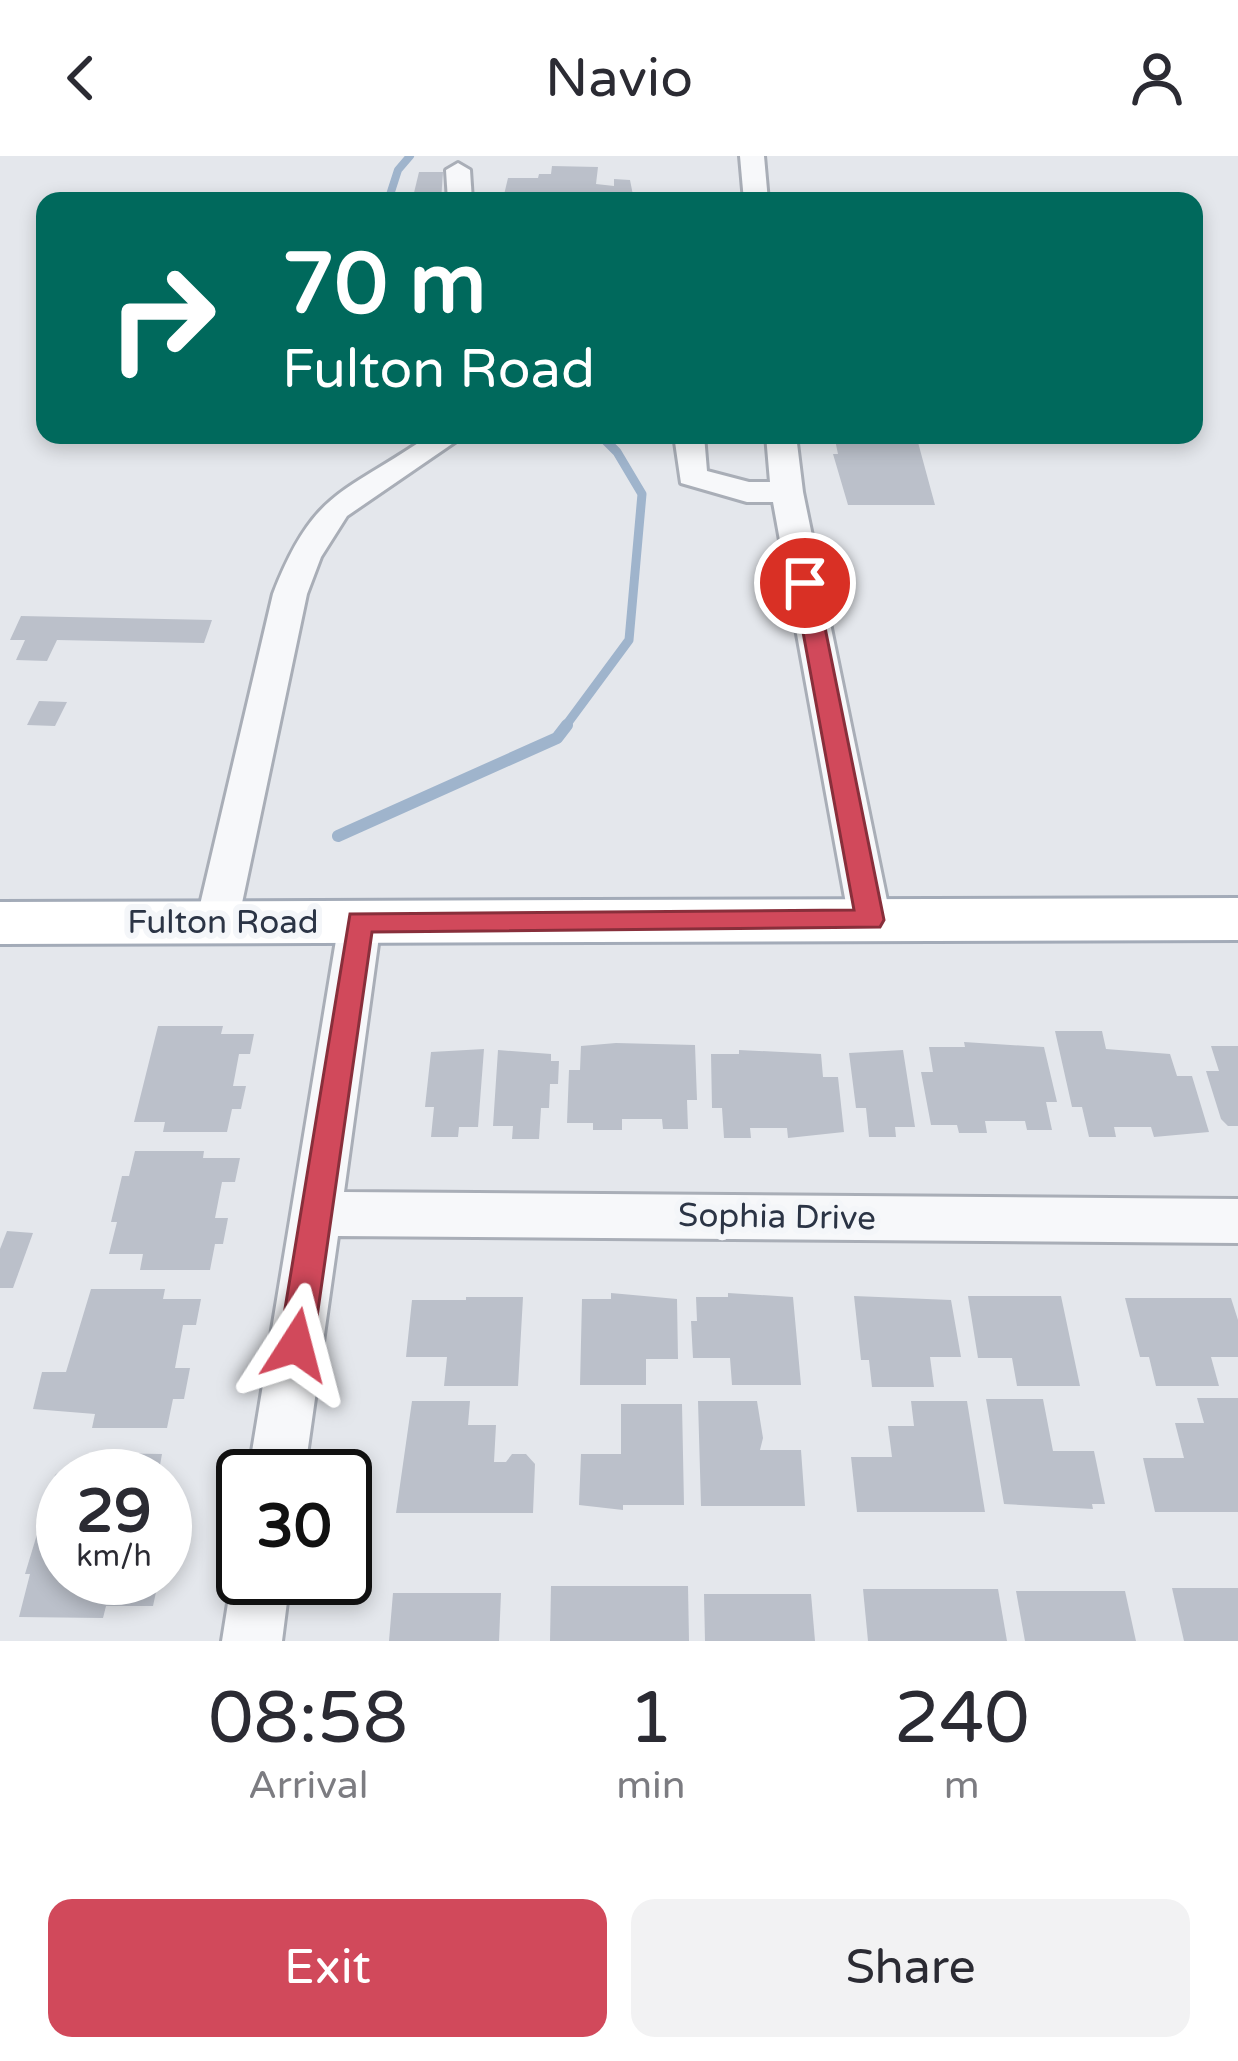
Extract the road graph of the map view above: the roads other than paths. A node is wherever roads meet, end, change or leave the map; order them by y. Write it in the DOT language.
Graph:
graph roads {
  1 [pos="752,156"];
  2 [pos="458,170"];
  3 [pos="459,192"];
  4 [pos="755,192"];
  5 [pos="434,444"];
  6 [pos="690,444"];
  7 [pos="782,444"];
  8 [pos="787,492"];
  9 [pos="870,920"];
  10 [pos="1238,920"];
  11 [pos="217,922"];
  12 [pos="360,922"];
  13 [pos="0,923"];
  14 [pos="316,1214"];
  15 [pos="1238,1222"];
  16 [pos="281,1449"];
  17 [pos="257,1605"];
  18 [pos="252,1641"];
  1 -- 4 [label="street"];
  2 -- 3 [label="street"];
  5 -- 11 [label="street"];
  6 -- 8 [label="street"];
  7 -- 8 [label="street"];
  8 -- 9 [label="street"];
  9 -- 10 [label="main road, Fulton Road"];
  9 -- 12 [label="main road, Fulton Road"];
  11 -- 12 [label="main road, Fulton Road"];
  11 -- 13 [label="main road, Fulton Road"];
  12 -- 14 [label="street"];
  14 -- 15 [label="street, Sophia Drive"];
  14 -- 16 [label="street"];
  17 -- 18 [label="street"];
}
